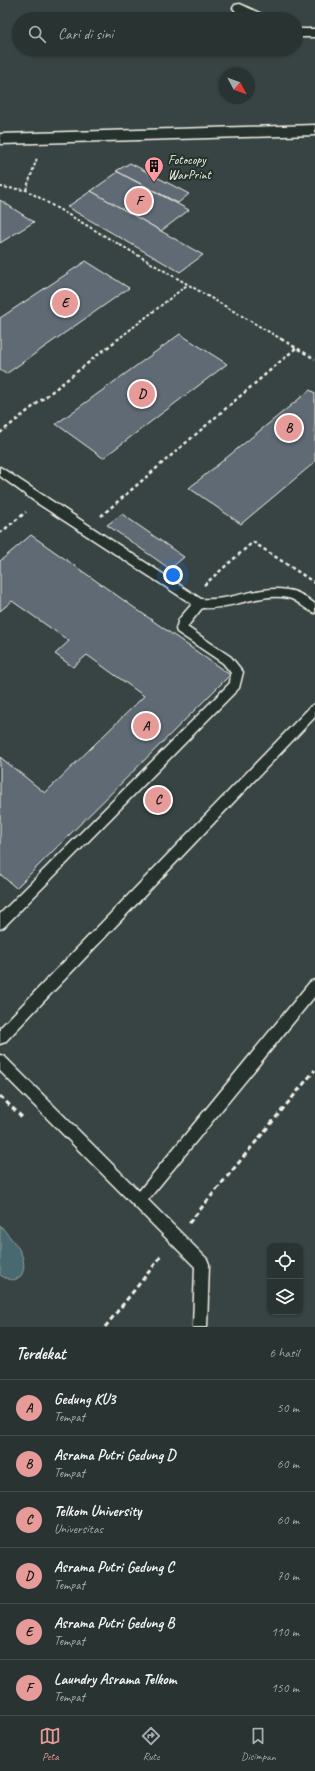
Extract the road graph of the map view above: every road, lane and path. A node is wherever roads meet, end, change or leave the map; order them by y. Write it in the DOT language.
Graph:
graph roads {
  1 [pos="240,8"];
  2 [pos="248,12"];
  3 [pos="303,33"];
  4 [pos="315,33"];
  5 [pos="315,130"];
  6 [pos="0,139"];
  7 [pos="44,139"];
  8 [pos="0,187"];
  9 [pos="26,190"];
  10 [pos="187,285"];
  11 [pos="296,348"];
  12 [pos="315,359"];
  13 [pos="0,433"];
  14 [pos="0,471"];
  15 [pos="41,500"];
  16 [pos="87,529"];
  17 [pos="0,533"];
  18 [pos="315,583"];
  19 [pos="202,586"];
  20 [pos="199,603"];
  21 [pos="315,609"];
  22 [pos="315,709"];
  23 [pos="0,923"];
  24 [pos="315,986"];
  25 [pos="0,1037"];
  26 [pos="0,1062"];
  27 [pos="315,1070"];
  28 [pos="0,1096"];
  29 [pos="28,1123"];
  30 [pos="139,1201"];
  31 [pos="176,1239"];
  32 [pos="159,1247"];
  33 [pos="105,1327"];
  34 [pos="200,1327"];
  1 -- 2 [label="street"];
  3 -- 4 [label="street"];
  5 -- 7 [label="street"];
  6 -- 7 [label="street"];
  7 -- 9 [label="path"];
  8 -- 9 [label="path"];
  9 -- 10 [label="path"];
  10 -- 11 [label="path"];
  10 -- 13 [label="path"];
  11 -- 12 [label="path"];
  11 -- 16 [label="path"];
  14 -- 15 [label="lane"];
  15 -- 16 [label="lane"];
  15 -- 17 [label="path"];
  16 -- 20 [label="lane"];
  18 -- 19 [label="path"];
  20 -- 21 [label="lane"];
  20 -- 23 [label="lane"];
  22 -- 25 [label="lane"];
  24 -- 30 [label="lane"];
  26 -- 30 [label="lane"];
  27 -- 31 [label="path"];
  28 -- 29 [label="path"];
  30 -- 31 [label="lane"];
  31 -- 34 [label="lane"];
  32 -- 33 [label="path"];
}
